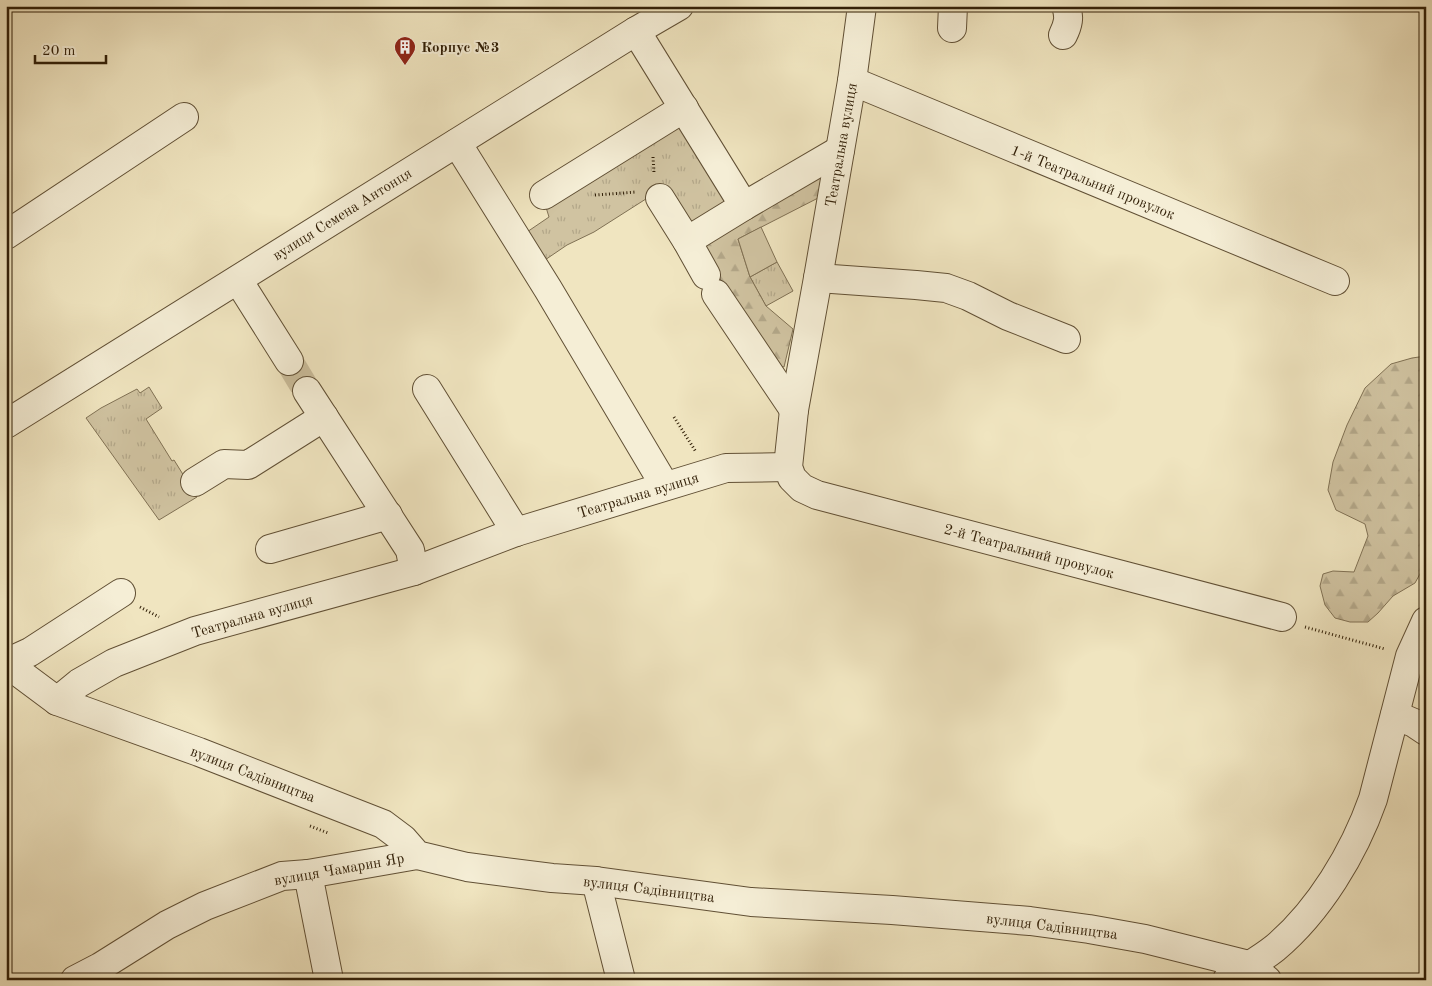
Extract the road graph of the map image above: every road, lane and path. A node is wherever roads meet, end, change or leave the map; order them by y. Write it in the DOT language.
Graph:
graph roads {
  1 [pos="679,6"];
  2 [pos="862,6"];
  3 [pos="1066,6"];
  4 [pos="636,32"];
  5 [pos="1063,35"];
  6 [pos="852,82"];
  7 [pos="684,108"];
  8 [pos="184,118"];
  9 [pos="652,128"];
  10 [pos="457,143"];
  11 [pos="840,150"];
  12 [pos="544,195"];
  13 [pos="660,198"];
  14 [pos="744,206"];
  15 [pos="6,234"];
  16 [pos="687,241"];
  17 [pos="818,278"];
  18 [pos="238,280"];
  19 [pos="1335,281"];
  20 [pos="1066,339"];
  21 [pos="289,361"];
  22 [pos="427,389"];
  23 [pos="307,390"];
  24 [pos="794,410"];
  25 [pos="324,417"];
  26 [pos="674,417"];
  27 [pos="6,424"];
  28 [pos="788,468"];
  29 [pos="709,473"];
  30 [pos="195,482"];
  31 [pos="665,486"];
  32 [pos="388,515"];
  33 [pos="516,532"];
  34 [pos="270,549"];
  35 [pos="414,571"];
  36 [pos="121,593"];
  37 [pos="1282,617"];
  38 [pos="1426,621"];
  39 [pos="1410,656"];
  40 [pos="6,663"];
  41 [pos="57,701"];
  42 [pos="1395,715"];
  43 [pos="1426,731"];
  44 [pos="417,855"];
  45 [pos="308,874"];
  46 [pos="596,881"];
  47 [pos="1248,975"];
  48 [pos="75,980"];
  49 [pos="329,980"];
  50 [pos="621,980"];
  1 -- 4 [label="street, вулиця Семена Антонця"];
  2 -- 6 [label="street, Театральна вулиця"];
  3 -- 5 [label="street"];
  4 -- 7 [label="street"];
  4 -- 10 [label="street, вулиця Семена Антонця"];
  6 -- 11 [label="street, Театральна вулиця"];
  6 -- 19 [label="street, 1-й Театральний провулок"];
  7 -- 9 [label="street"];
  7 -- 14 [label="street"];
  8 -- 15 [label="street"];
  9 -- 12 [label="street"];
  9 -- 13 [label="path"];
  10 -- 18 [label="street, вулиця Семена Антонця"];
  10 -- 31 [label="street"];
  11 -- 14 [label="street"];
  11 -- 17 [label="street, Театральна вулиця"];
  13 -- 16 [label="street"];
  14 -- 16 [label="street"];
  16 -- 24 [label="street"];
  17 -- 20 [label="street"];
  17 -- 24 [label="street, Театральна вулиця"];
  18 -- 21 [label="street"];
  18 -- 27 [label="street, вулиця Семена Антонця"];
  22 -- 33 [label="street"];
  23 -- 25 [label="street"];
  24 -- 28 [label="street, Театральна вулиця"];
  25 -- 30 [label="street"];
  25 -- 32 [label="street"];
  26 -- 29 [label="path"];
  28 -- 29 [label="street, Театральна вулиця"];
  28 -- 37 [label="street, 2-й Театральний провулок"];
  29 -- 31 [label="street, Театральна вулиця"];
  31 -- 33 [label="street, Театральна вулиця"];
  32 -- 34 [label="street"];
  32 -- 35 [label="street"];
  33 -- 35 [label="street, Театральна вулиця"];
  35 -- 41 [label="street, Театральна вулиця"];
  36 -- 40 [label="street"];
  37 -- 39 [label="path"];
  38 -- 39 [label="street"];
  39 -- 42 [label="street"];
  40 -- 41 [label="street, вулиця Садівництва"];
  41 -- 44 [label="street, вулиця Садівництва"];
  42 -- 43 [label="street"];
  42 -- 47 [label="street"];
  44 -- 45 [label="street, вулиця Чамарин Яр"];
  44 -- 46 [label="street, вулиця Садівництва"];
  45 -- 48 [label="street, вулиця Чамарин Яр"];
  45 -- 49 [label="street"];
  46 -- 47 [label="street, вулиця Садівництва"];
  46 -- 50 [label="street"];
}
